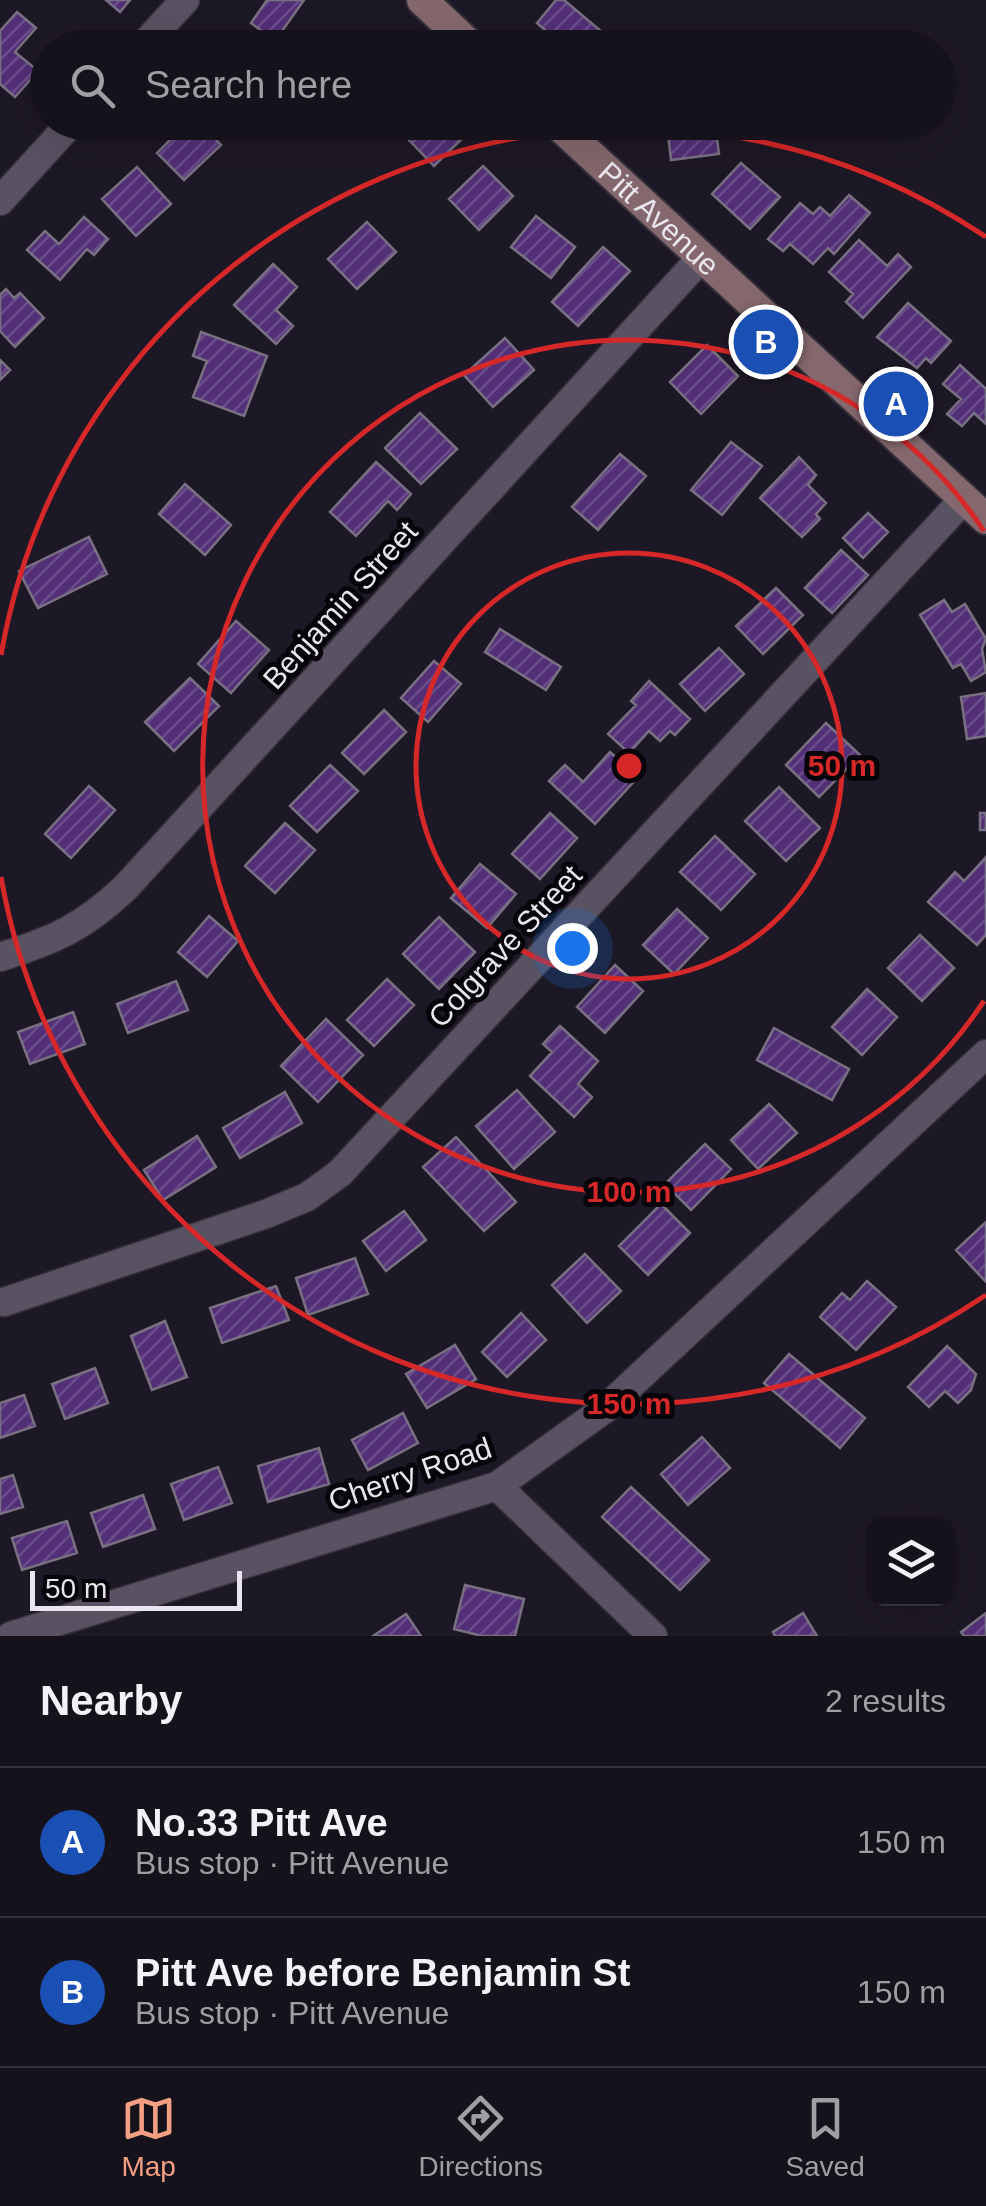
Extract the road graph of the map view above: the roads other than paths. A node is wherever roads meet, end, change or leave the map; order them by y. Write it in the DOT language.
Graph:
graph roads {
  1 [pos="185,0"];
  2 [pos="422,0"];
  3 [pos="158,30"];
  4 [pos="454,30"];
  5 [pos="56,140"];
  6 [pos="574,140"];
  7 [pos="0,201"];
  8 [pos="702,258"];
  9 [pos="975,509"];
  10 [pos="0,957"];
  11 [pos="986,1054"];
  12 [pos="4,1302"];
  13 [pos="496,1486"];
  14 [pos="11,1636"];
  15 [pos="652,1636"];
  1 -- 3 [label="street"];
  2 -- 4 [label="street"];
  5 -- 7 [label="street"];
  6 -- 8 [label="street, Pitt Avenue"];
  8 -- 9 [label="street, Pitt Avenue"];
  8 -- 10 [label="street, Benjamin Street"];
  9 -- 12 [label="street, Colgrave Street"];
  11 -- 13 [label="street, Cherry Road"];
  13 -- 14 [label="street, Cherry Road"];
  13 -- 15 [label="street"];
}
